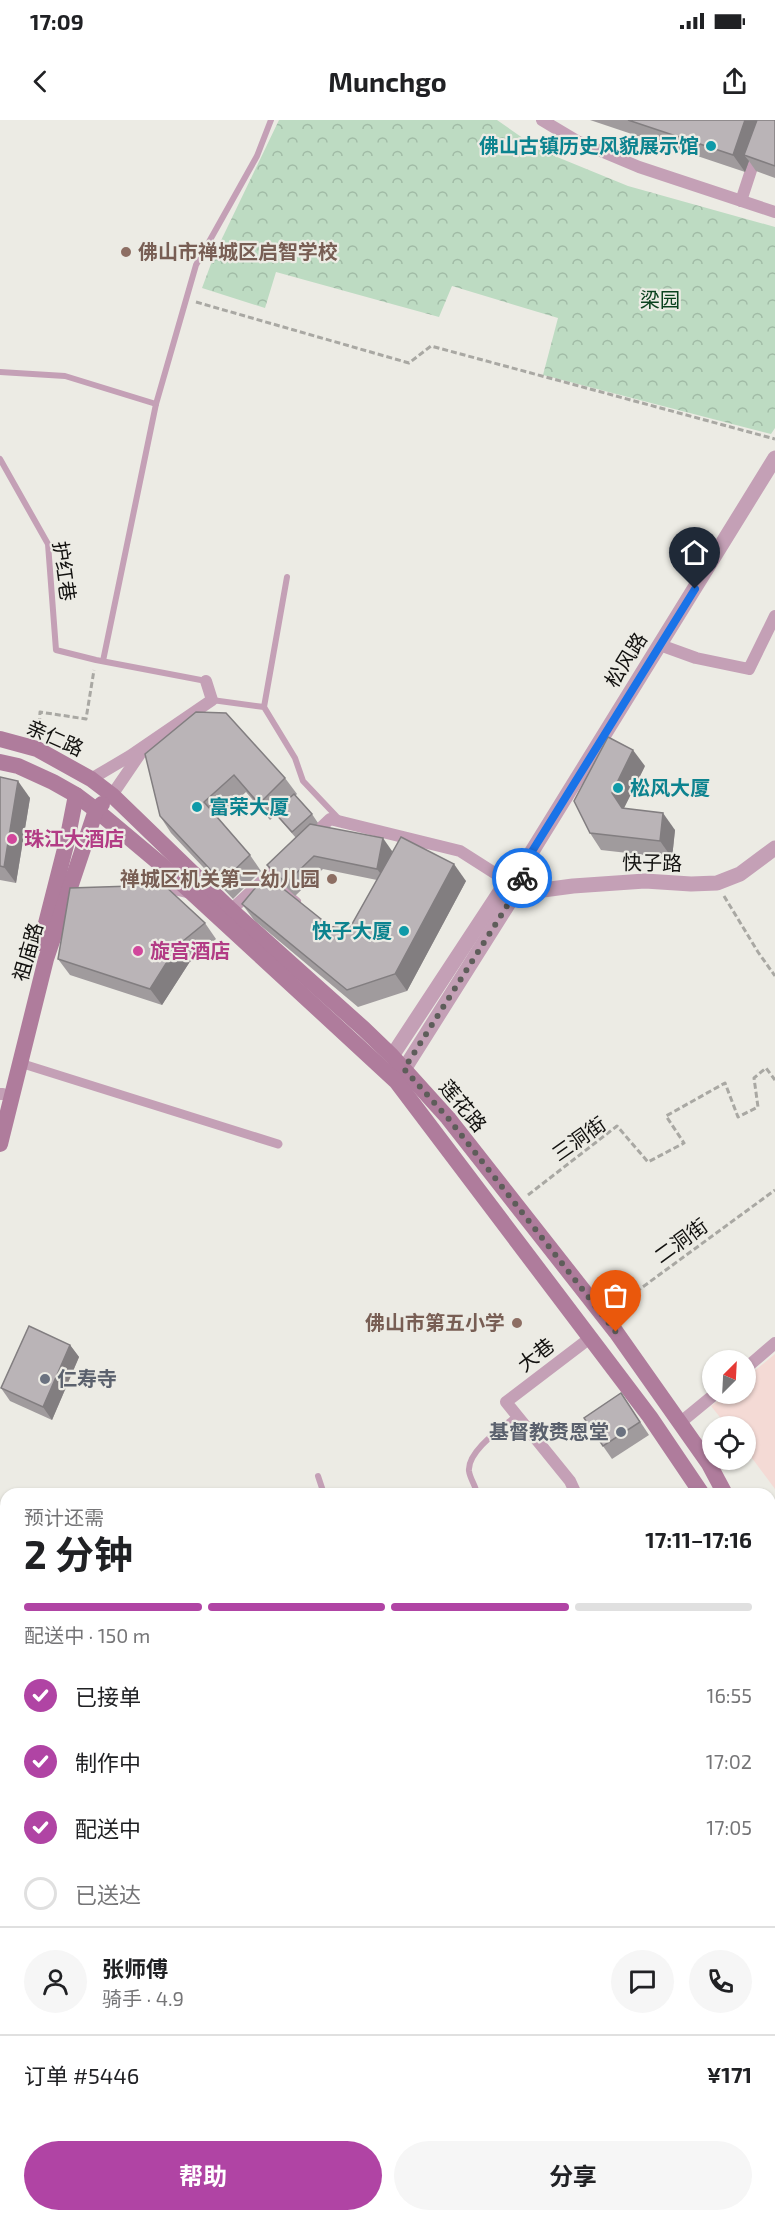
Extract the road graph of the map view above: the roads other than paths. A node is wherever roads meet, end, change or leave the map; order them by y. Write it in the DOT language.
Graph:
graph roads {
  1 [pos="271,120"];
  2 [pos="542,120"];
  3 [pos="761,140"];
  4 [pos="741,201"];
  5 [pos="775,212"];
  6 [pos="0,372"];
  7 [pos="156,404"];
  8 [pos="775,458"];
  9 [pos="0,459"];
  10 [pos="287,577"];
  11 [pos="775,616"];
  12 [pos="660,645"];
  13 [pos="100,660"];
  14 [pos="206,681"];
  15 [pos="212,700"];
  16 [pos="264,707"];
  17 [pos="0,739"];
  18 [pos="145,745"];
  19 [pos="0,762"];
  20 [pos="91,779"];
  21 [pos="76,795"];
  22 [pos="112,795"];
  23 [pos="96,810"];
  24 [pos="342,822"];
  25 [pos="775,848"];
  26 [pos="269,875"];
  27 [pos="513,884"];
  28 [pos="151,886"];
  29 [pos="77,896"];
  30 [pos="197,897"];
  31 [pos="303,905"];
  32 [pos="63,909"];
  33 [pos="231,910"];
  34 [pos="388,1062"];
  35 [pos="20,1063"];
  36 [pos="400,1075"];
  37 [pos="1,1098"];
  38 [pos="0,1143"];
  39 [pos="278,1144"];
  40 [pos="590,1338"];
  41 [pos="775,1343"];
  42 [pos="756,1359"];
  43 [pos="703,1404"];
  44 [pos="516,1416"];
  45 [pos="681,1422"];
  46 [pos="318,1476"];
  47 [pos="322,1488"];
  48 [pos="475,1488"];
  49 [pos="573,1488"];
  50 [pos="698,1488"];
  51 [pos="722,1488"];
  1 -- 7 [label="lane"];
  2 -- 4 [label="street"];
  3 -- 4 [label="street"];
  4 -- 5 [label="street"];
  6 -- 7 [label="lane"];
  7 -- 13 [label="lane"];
  8 -- 12 [label="street, 松风路"];
  9 -- 13 [label="lane, 护红巷"];
  10 -- 16 [label="lane"];
  11 -- 12 [label="street"];
  12 -- 27 [label="street, 松风路"];
  13 -- 14 [label="lane"];
  14 -- 15 [label="street"];
  15 -- 16 [label="lane"];
  15 -- 18 [label="street"];
  16 -- 24 [label="lane"];
  17 -- 20 [label="main road, 亲仁路"];
  18 -- 20 [label="street"];
  18 -- 22 [label="street"];
  19 -- 21 [label="main road, 亲仁路"];
  20 -- 21 [label="main road"];
  20 -- 22 [label="main road, 亲仁路"];
  21 -- 23 [label="main road, 亲仁路"];
  21 -- 37 [label="main road, 祖庙路"];
  22 -- 23 [label="main road"];
  22 -- 33 [label="main road, 莲花路"];
  23 -- 30 [label="main road, 莲花路"];
  23 -- 32 [label="main road, 祖庙路"];
  24 -- 26 [label="street"];
  24 -- 27 [label="street"];
  25 -- 27 [label="street, 快子路"];
  26 -- 31 [label="lane"];
  26 -- 33 [label="street"];
  27 -- 34 [label="street"];
  27 -- 36 [label="street"];
  28 -- 30 [label="lane"];
  29 -- 32 [label="lane"];
  30 -- 34 [label="main road, 莲花路"];
  32 -- 35 [label="main road, 祖庙路"];
  33 -- 34 [label="main road, 莲花路"];
  34 -- 36 [label="main road, 莲花路"];
  35 -- 38 [label="main road, 祖庙路"];
  35 -- 39 [label="street"];
  36 -- 40 [label="main road, 莲花路"];
  36 -- 45 [label="main road, 莲花路"];
  40 -- 44 [label="street, 大巷"];
  40 -- 50 [label="main road, 莲花路"];
  41 -- 42 [label="street"];
  43 -- 45 [label="street"];
  44 -- 48 [label="lane"];
  44 -- 49 [label="street"];
  45 -- 51 [label="main road, 莲花路"];
  46 -- 47 [label="lane"];
}
